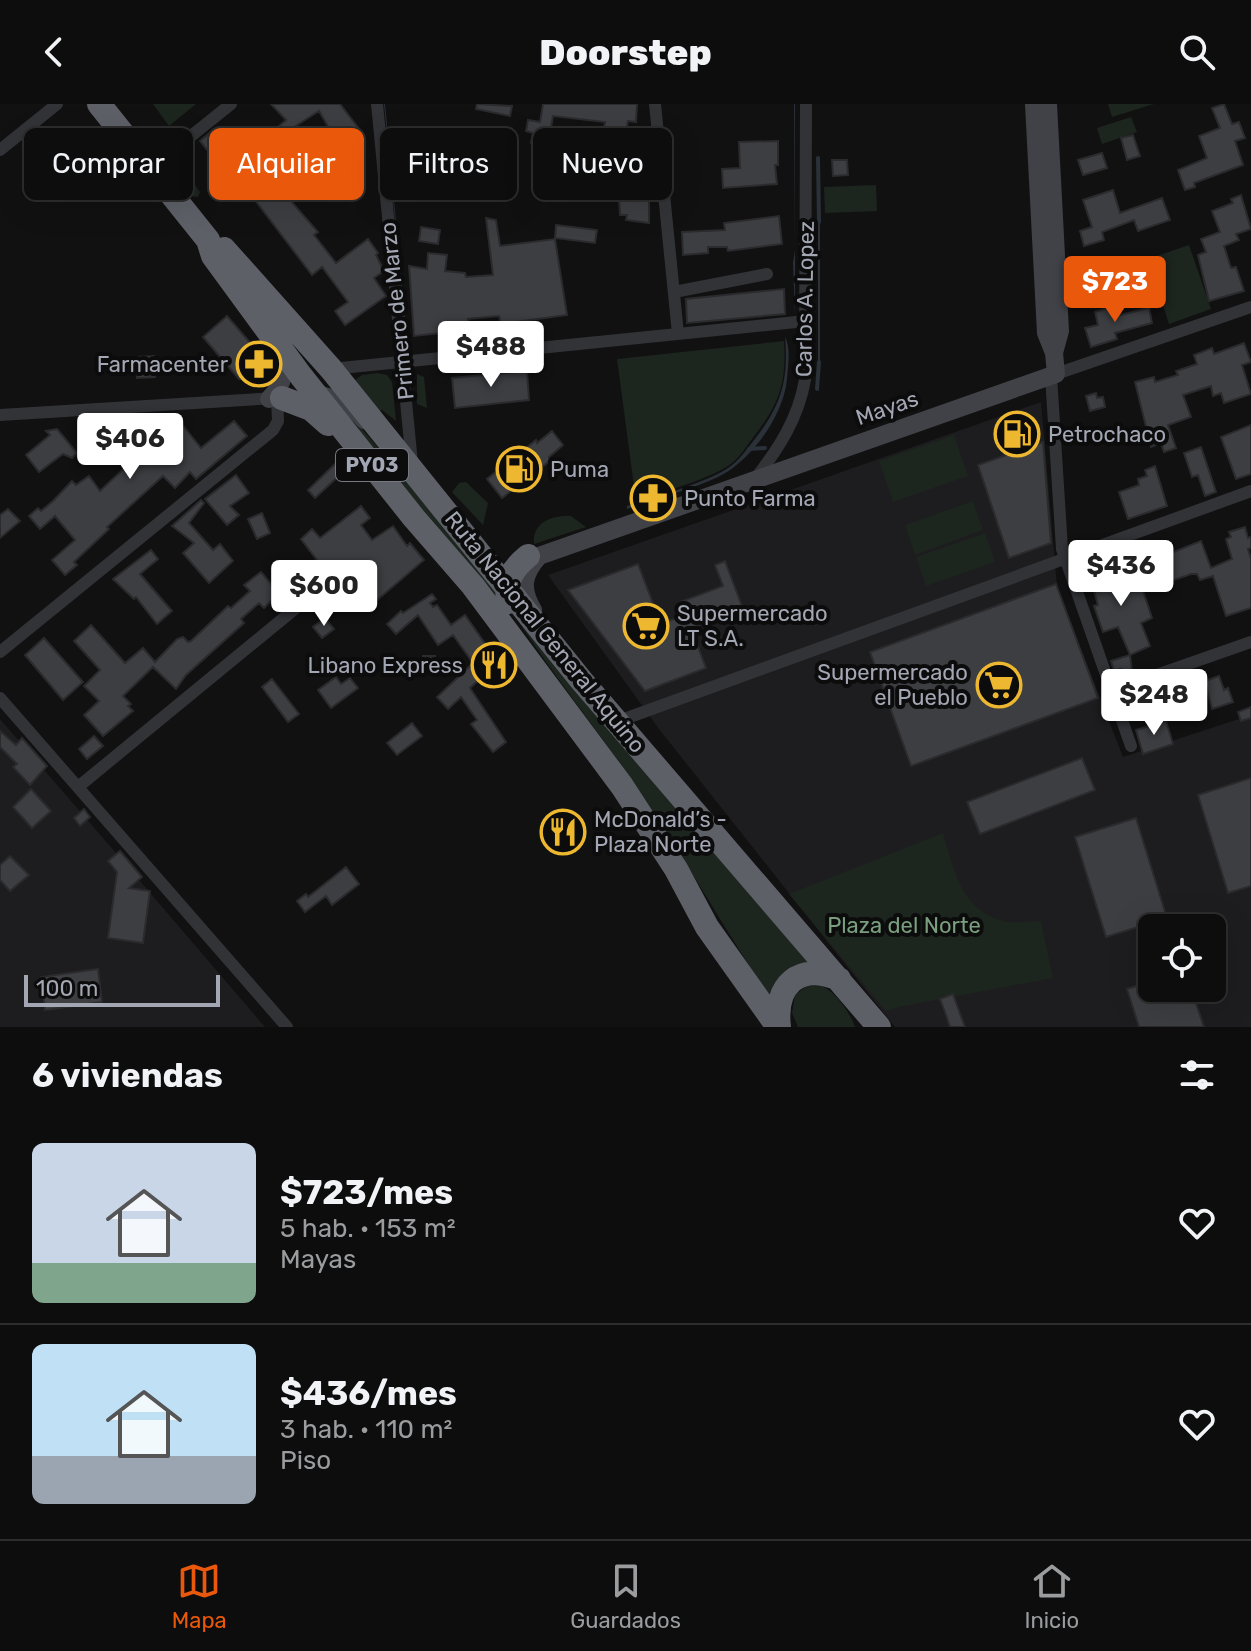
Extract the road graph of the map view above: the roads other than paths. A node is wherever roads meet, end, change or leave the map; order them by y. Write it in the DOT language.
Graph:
graph roads {
  1 [pos="57,104"];
  2 [pos="99,104"];
  3 [pos="231,104"];
  4 [pos="377,104"];
  5 [pos="655,104"];
  6 [pos="806,104"];
  7 [pos="1034,104"];
  8 [pos="1048,104"];
  9 [pos="118,128"];
  10 [pos="193,134"];
  11 [pos="0,150"];
  12 [pos="176,200"];
  13 [pos="208,240"];
  14 [pos="767,274"];
  15 [pos="674,292"];
  16 [pos="1251,307"];
  17 [pos="806,321"];
  18 [pos="678,334"];
  19 [pos="281,350"];
  20 [pos="1054,353"];
  21 [pos="402,362"];
  22 [pos="331,369"];
  23 [pos="1054,375"];
  24 [pos="316,394"];
  25 [pos="276,398"];
  26 [pos="0,415"];
  27 [pos="413,471"];
  28 [pos="755,480"];
  29 [pos="1251,491"];
  30 [pos="446,512"];
  31 [pos="414,518"];
  32 [pos="534,556"];
  33 [pos="1066,560"];
  34 [pos="507,589"];
  35 [pos="302,603"];
  36 [pos="542,633"];
  37 [pos="1251,642"];
  38 [pos="0,652"];
  39 [pos="530,663"];
  40 [pos="1111,691"];
  41 [pos="0,698"];
  42 [pos="616,722"];
  43 [pos="1131,746"];
  44 [pos="78,787"];
  45 [pos="839,979"];
  46 [pos="863,1016"];
  47 [pos="287,1027"];
  48 [pos="779,1027"];
  49 [pos="879,1027"];
  1 -- 11 [label="street"];
  2 -- 9 [label="highway, Ruta Nacional General Aquino / PY03"];
  3 -- 10 [label="street"];
  4 -- 21 [label="street, Primero de Marzo"];
  5 -- 15 [label="street"];
  6 -- 17 [label="street, Carlos A. Lopez"];
  7 -- 20 [label="street"];
  8 -- 20 [label="street"];
  12 -- 13 [label="highway, Ruta Nacional General Aquino / PY03"];
  13 -- 19 [label="highway, Ruta Nacional General Aquino / PY03"];
  13 -- 22 [label="highway, Ruta Nacional General Aquino / PY03"];
  14 -- 15 [label="street"];
  15 -- 18 [label="street"];
  16 -- 23 [label="street, Mayas"];
  17 -- 18 [label="street"];
  17 -- 28 [label="street, Carlos A. Lopez"];
  18 -- 21 [label="street"];
  19 -- 24 [label="highway, Ruta Nacional General Aquino / PY03"];
  19 -- 25 [label="street"];
  20 -- 23 [label="street"];
  21 -- 22 [label="street"];
  21 -- 27 [label="street, Primero de Marzo"];
  22 -- 27 [label="highway, Ruta Nacional General Aquino / PY03"];
  23 -- 28 [label="street, Mayas"];
  23 -- 33 [label="street"];
  24 -- 25 [label="street"];
  24 -- 30 [label="street"];
  24 -- 31 [label="highway, Ruta Nacional General Aquino / PY03"];
  25 -- 26 [label="street"];
  25 -- 31 [label="highway"];
  25 -- 38 [label="street"];
  27 -- 30 [label="highway, Ruta Nacional General Aquino / PY03"];
  28 -- 32 [label="street, Mayas"];
  29 -- 33 [label="street"];
  30 -- 32 [label="highway"];
  30 -- 34 [label="highway, Ruta Nacional General Aquino / PY03"];
  31 -- 39 [label="highway, Ruta Nacional General Aquino / PY03"];
  32 -- 34 [label="highway"];
  32 -- 36 [label="street"];
  33 -- 40 [label="street"];
  33 -- 42 [label="street"];
  34 -- 36 [label="highway, Ruta Nacional General Aquino / PY03"];
  34 -- 39 [label="highway"];
  35 -- 44 [label="street"];
  36 -- 42 [label="highway, Ruta Nacional General Aquino / PY03"];
  37 -- 40 [label="street"];
  39 -- 48 [label="highway, Ruta Nacional General Aquino / PY03"];
  40 -- 43 [label="street"];
  41 -- 44 [label="street"];
  42 -- 45 [label="highway, Ruta Nacional General Aquino / PY03"];
  44 -- 47 [label="street"];
  45 -- 46 [label="highway, Ruta Nacional General Aquino / PY03"];
  45 -- 48 [label="highway"];
  46 -- 49 [label="highway, Ruta Nacional General Aquino / PY03"];
}
